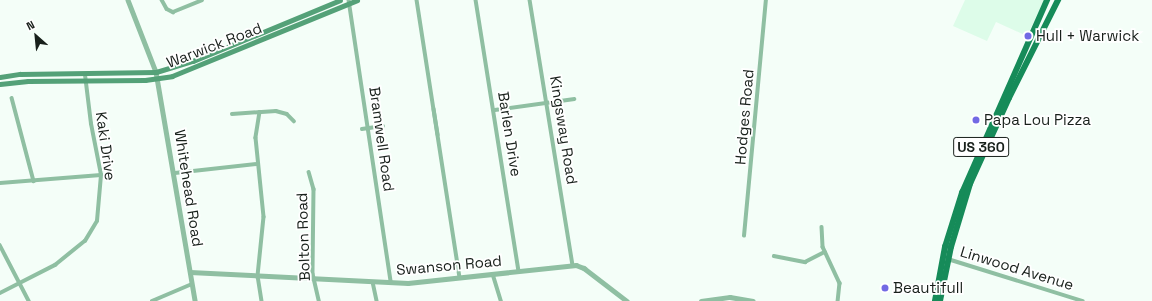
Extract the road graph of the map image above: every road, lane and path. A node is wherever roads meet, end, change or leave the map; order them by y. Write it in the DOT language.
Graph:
graph roads {
  1 [pos="128,0"];
  2 [pos="162,0"];
  3 [pos="202,0"];
  4 [pos="340,0"];
  5 [pos="357,0"];
  6 [pos="418,0"];
  7 [pos="476,0"];
  8 [pos="530,0"];
  9 [pos="766,0"];
  10 [pos="1047,0"];
  11 [pos="1058,0"];
  12 [pos="350,2"];
  13 [pos="156,72"];
  14 [pos="85,75"];
  15 [pos="0,77"];
  16 [pos="158,79"];
  17 [pos="87,81"];
  18 [pos="0,84"];
  19 [pos="12,98"];
  20 [pos="574,99"];
  21 [pos="547,103"];
  22 [pos="495,110"];
  23 [pos="260,112"];
  24 [pos="232,114"];
  25 [pos="294,121"];
  26 [pos="383,126"];
  27 [pos="368,128"];
  28 [pos="362,129"];
  29 [pos="257,164"];
  30 [pos="309,172"];
  31 [pos="175,173"];
  32 [pos="101,175"];
  33 [pos="34,181"];
  34 [pos="0,183"];
  35 [pos="822,227"];
  36 [pos="744,236"];
  37 [pos="0,245"];
  38 [pos="825,252"];
  39 [pos="774,256"];
  40 [pos="946,258"];
  41 [pos="573,265"];
  42 [pos="190,272"];
  43 [pos="519,272"];
  44 [pos="494,274"];
  45 [pos="258,276"];
  46 [pos="460,278"];
  47 [pos="315,279"];
  48 [pos="373,282"];
  49 [pos="391,282"];
  50 [pos="19,284"];
  51 [pos="192,284"];
  52 [pos="0,293"];
  53 [pos="28,301"];
  54 [pos="152,301"];
  55 [pos="195,301"];
  56 [pos="262,301"];
  57 [pos="319,301"];
  58 [pos="377,301"];
  59 [pos="501,301"];
  60 [pos="626,301"];
  61 [pos="701,301"];
  62 [pos="753,301"];
  63 [pos="838,301"];
  64 [pos="935,301"];
  65 [pos="940,301"];
  66 [pos="1083,301"];
  1 -- 13 [label="street, Whitehead Road"];
  2 -- 3 [label="street"];
  4 -- 13 [label="main road, Warwick Road"];
  5 -- 12 [label="main road, Warwick Road"];
  6 -- 46 [label="street"];
  7 -- 22 [label="street, Barlen Drive"];
  8 -- 21 [label="street, Kingsway Road"];
  9 -- 36 [label="street, Hodges Road"];
  10 -- 40 [label="main road, US 360"];
  11 -- 40 [label="main road, US 360"];
  12 -- 16 [label="main road, Warwick Road"];
  12 -- 27 [label="street, Bramwell Road"];
  13 -- 14 [label="main road, Warwick Road"];
  13 -- 16 [label="street, Whitehead Road"];
  14 -- 15 [label="main road, Warwick Road"];
  14 -- 17 [label="street, Kaki Drive"];
  16 -- 17 [label="main road, Warwick Road"];
  16 -- 31 [label="street, Whitehead Road"];
  17 -- 18 [label="main road, Warwick Road"];
  17 -- 32 [label="street, Kaki Drive"];
  19 -- 33 [label="street"];
  20 -- 21 [label="street"];
  21 -- 22 [label="street"];
  21 -- 41 [label="street, Kingsway Road"];
  22 -- 43 [label="street, Barlen Drive"];
  23 -- 24 [label="street"];
  23 -- 25 [label="street"];
  23 -- 29 [label="street"];
  26 -- 27 [label="street"];
  27 -- 28 [label="street"];
  27 -- 49 [label="street, Bramwell Road"];
  29 -- 31 [label="street"];
  29 -- 45 [label="street"];
  30 -- 47 [label="street, Bolton Road"];
  31 -- 42 [label="street, Whitehead Road"];
  32 -- 33 [label="street"];
  32 -- 50 [label="street, Kaki Drive"];
  33 -- 34 [label="street"];
  35 -- 38 [label="street"];
  37 -- 50 [label="street"];
  38 -- 39 [label="street"];
  38 -- 63 [label="street"];
  40 -- 64 [label="main road, US 360"];
  40 -- 65 [label="main road, US 360"];
  40 -- 66 [label="street, Linwood Avenue"];
  41 -- 43 [label="street, Swanson Road"];
  41 -- 60 [label="street"];
  42 -- 45 [label="street, Swanson Road"];
  42 -- 51 [label="street, Whitehead Road"];
  43 -- 44 [label="street, Swanson Road"];
  44 -- 46 [label="street, Swanson Road"];
  44 -- 59 [label="street"];
  45 -- 47 [label="street, Swanson Road"];
  45 -- 56 [label="street"];
  46 -- 49 [label="street, Swanson Road"];
  47 -- 48 [label="street, Swanson Road"];
  47 -- 57 [label="street, Bolton Road"];
  48 -- 49 [label="street, Swanson Road"];
  48 -- 58 [label="street"];
  50 -- 52 [label="street"];
  50 -- 53 [label="street"];
  51 -- 54 [label="street"];
  51 -- 55 [label="street, Whitehead Road"];
  61 -- 62 [label="street"];
}
